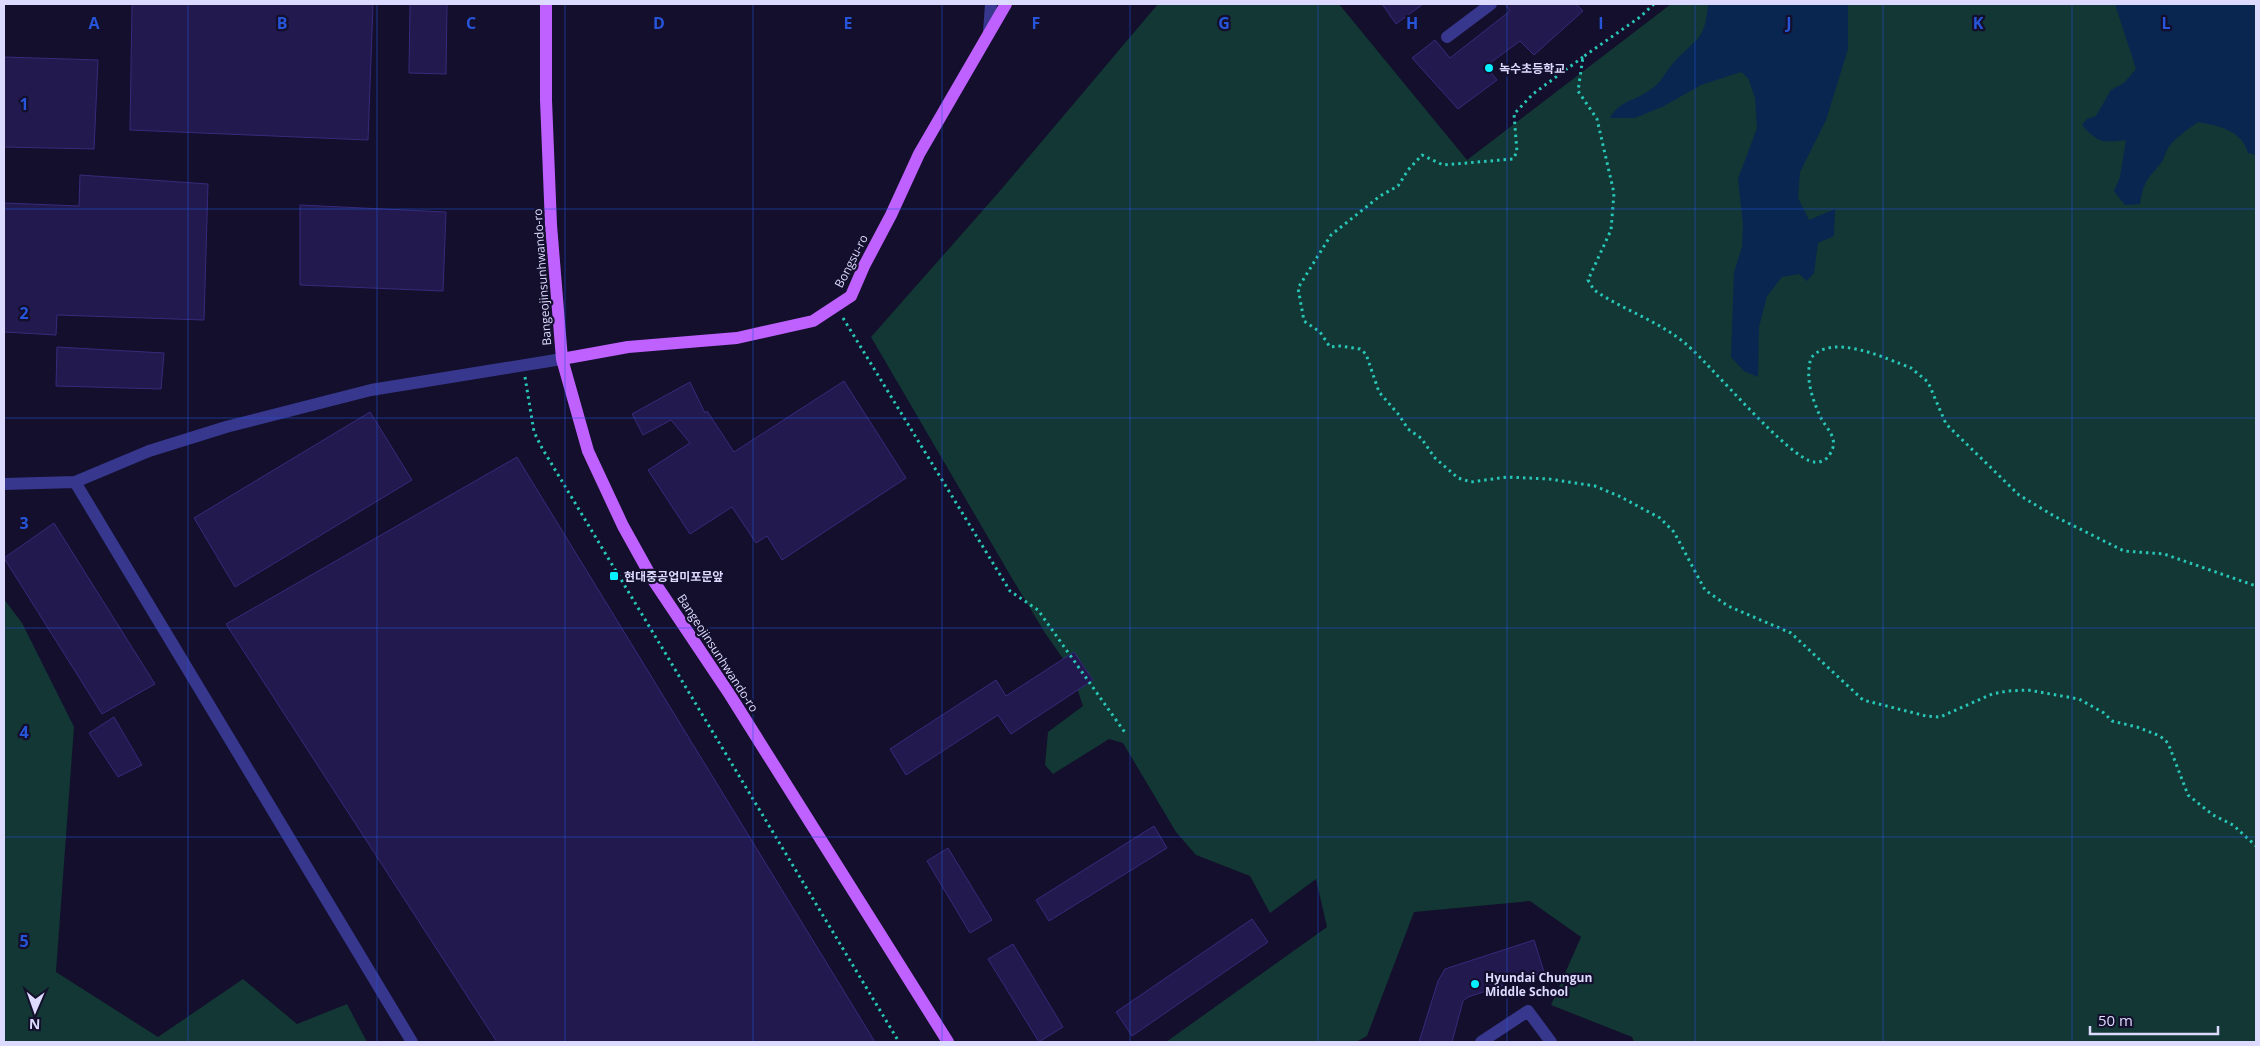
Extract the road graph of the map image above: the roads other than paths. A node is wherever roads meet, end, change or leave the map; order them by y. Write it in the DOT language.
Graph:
graph roads {
  1 [pos="546,4"];
  2 [pos="992,4"];
  3 [pos="1006,4"];
  4 [pos="1491,4"];
  5 [pos="989,32"];
  6 [pos="1447,37"];
  7 [pos="562,359"];
  8 [pos="74,482"];
  9 [pos="4,484"];
  10 [pos="412,1042"];
  11 [pos="948,1042"];
  12 [pos="1481,1042"];
  13 [pos="1552,1042"];
  1 -- 7 [label="main road, Bangeojinsunhwando-ro"];
  2 -- 5 [label="street"];
  3 -- 5 [label="main road, Bongsu-ro"];
  4 -- 6 [label="street"];
  5 -- 7 [label="main road, Bongsu-ro"];
  7 -- 8 [label="street"];
  7 -- 11 [label="main road, Bangeojinsunhwando-ro"];
  8 -- 9 [label="street"];
  8 -- 10 [label="street"];
  12 -- 13 [label="street"];
}
